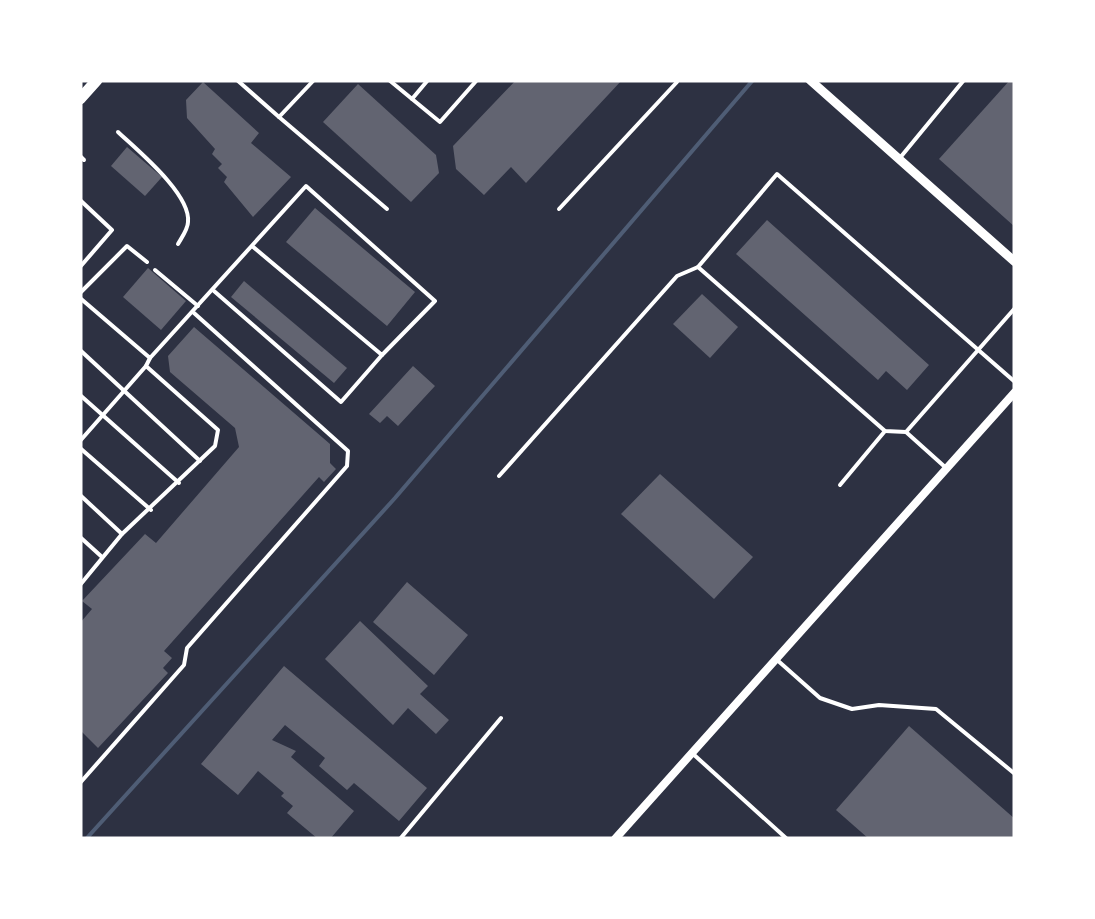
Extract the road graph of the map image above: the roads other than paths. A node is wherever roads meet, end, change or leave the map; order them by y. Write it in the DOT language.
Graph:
graph roads {
  1 [pos="97,80"];
  2 [pos="237,80"];
  3 [pos="314,80"];
  4 [pos="389,80"];
  5 [pos="428,80"];
  6 [pos="477,80"];
  7 [pos="677,80"];
  8 [pos="810,80"];
  9 [pos="964,80"];
  10 [pos="80,99"];
  11 [pos="412,99"];
  12 [pos="279,117"];
  13 [pos="118,132"];
  14 [pos="898,159"];
  15 [pos="80,200"];
  16 [pos="387,209"];
  17 [pos="558,209"];
  18 [pos="178,244"];
  19 [pos="252,246"];
  20 [pos="147,262"];
  21 [pos="1015,262"];
  22 [pos="698,266"];
  23 [pos="80,267"];
  24 [pos="155,270"];
  25 [pos="212,290"];
  26 [pos="80,296"];
  27 [pos="198,306"];
  28 [pos="1015,308"];
  29 [pos="192,312"];
  30 [pos="80,350"];
  31 [pos="980,351"];
  32 [pos="382,355"];
  33 [pos="150,358"];
  34 [pos="146,366"];
  35 [pos="1015,382"];
  36 [pos="124,390"];
  37 [pos="1015,392"];
  38 [pos="80,395"];
  39 [pos="103,415"];
  40 [pos="886,430"];
  41 [pos="906,432"];
  42 [pos="80,445"];
  43 [pos="200,461"];
  44 [pos="946,468"];
  45 [pos="499,476"];
  46 [pos="178,483"];
  47 [pos="840,485"];
  48 [pos="80,495"];
  49 [pos="151,510"];
  50 [pos="122,534"];
  51 [pos="80,537"];
  52 [pos="102,556"];
  53 [pos="80,585"];
  54 [pos="776,659"];
  55 [pos="501,718"];
  56 [pos="692,753"];
  57 [pos="1015,774"];
  58 [pos="80,784"];
  59 [pos="400,839"];
  60 [pos="615,839"];
  61 [pos="787,839"];
  1 -- 10 [label="main road"];
  2 -- 12 [label="lane"];
  3 -- 12 [label="lane"];
  4 -- 11 [label="lane"];
  5 -- 11 [label="lane"];
  6 -- 11 [label="lane"];
  7 -- 17 [label="lane"];
  8 -- 14 [label="street"];
  9 -- 14 [label="lane"];
  12 -- 16 [label="lane"];
  13 -- 18 [label="lane"];
  14 -- 21 [label="street"];
  15 -- 23 [label="lane"];
  19 -- 25 [label="lane"];
  19 -- 32 [label="lane"];
  19 -- 32 [label="lane"];
  20 -- 26 [label="lane"];
  22 -- 31 [label="lane"];
  22 -- 40 [label="lane"];
  22 -- 45 [label="lane"];
  24 -- 27 [label="lane"];
  25 -- 27 [label="lane"];
  25 -- 32 [label="lane"];
  26 -- 33 [label="lane"];
  27 -- 29 [label="lane"];
  28 -- 31 [label="lane"];
  29 -- 33 [label="lane"];
  29 -- 58 [label="lane"];
  30 -- 36 [label="lane"];
  31 -- 35 [label="lane"];
  31 -- 41 [label="lane"];
  33 -- 34 [label="lane"];
  34 -- 36 [label="lane"];
  34 -- 43 [label="lane"];
  36 -- 39 [label="lane"];
  36 -- 43 [label="lane"];
  37 -- 44 [label="street"];
  38 -- 39 [label="lane"];
  39 -- 42 [label="lane"];
  39 -- 46 [label="lane"];
  40 -- 41 [label="lane"];
  40 -- 47 [label="lane"];
  41 -- 44 [label="lane"];
  42 -- 49 [label="lane"];
  43 -- 46 [label="lane"];
  44 -- 54 [label="street"];
  46 -- 49 [label="lane"];
  48 -- 50 [label="lane"];
  49 -- 50 [label="lane"];
  50 -- 52 [label="lane"];
  51 -- 52 [label="lane"];
  52 -- 53 [label="lane"];
  54 -- 56 [label="street"];
  54 -- 57 [label="lane"];
  55 -- 59 [label="lane"];
  56 -- 60 [label="street"];
  56 -- 61 [label="lane"];
}
